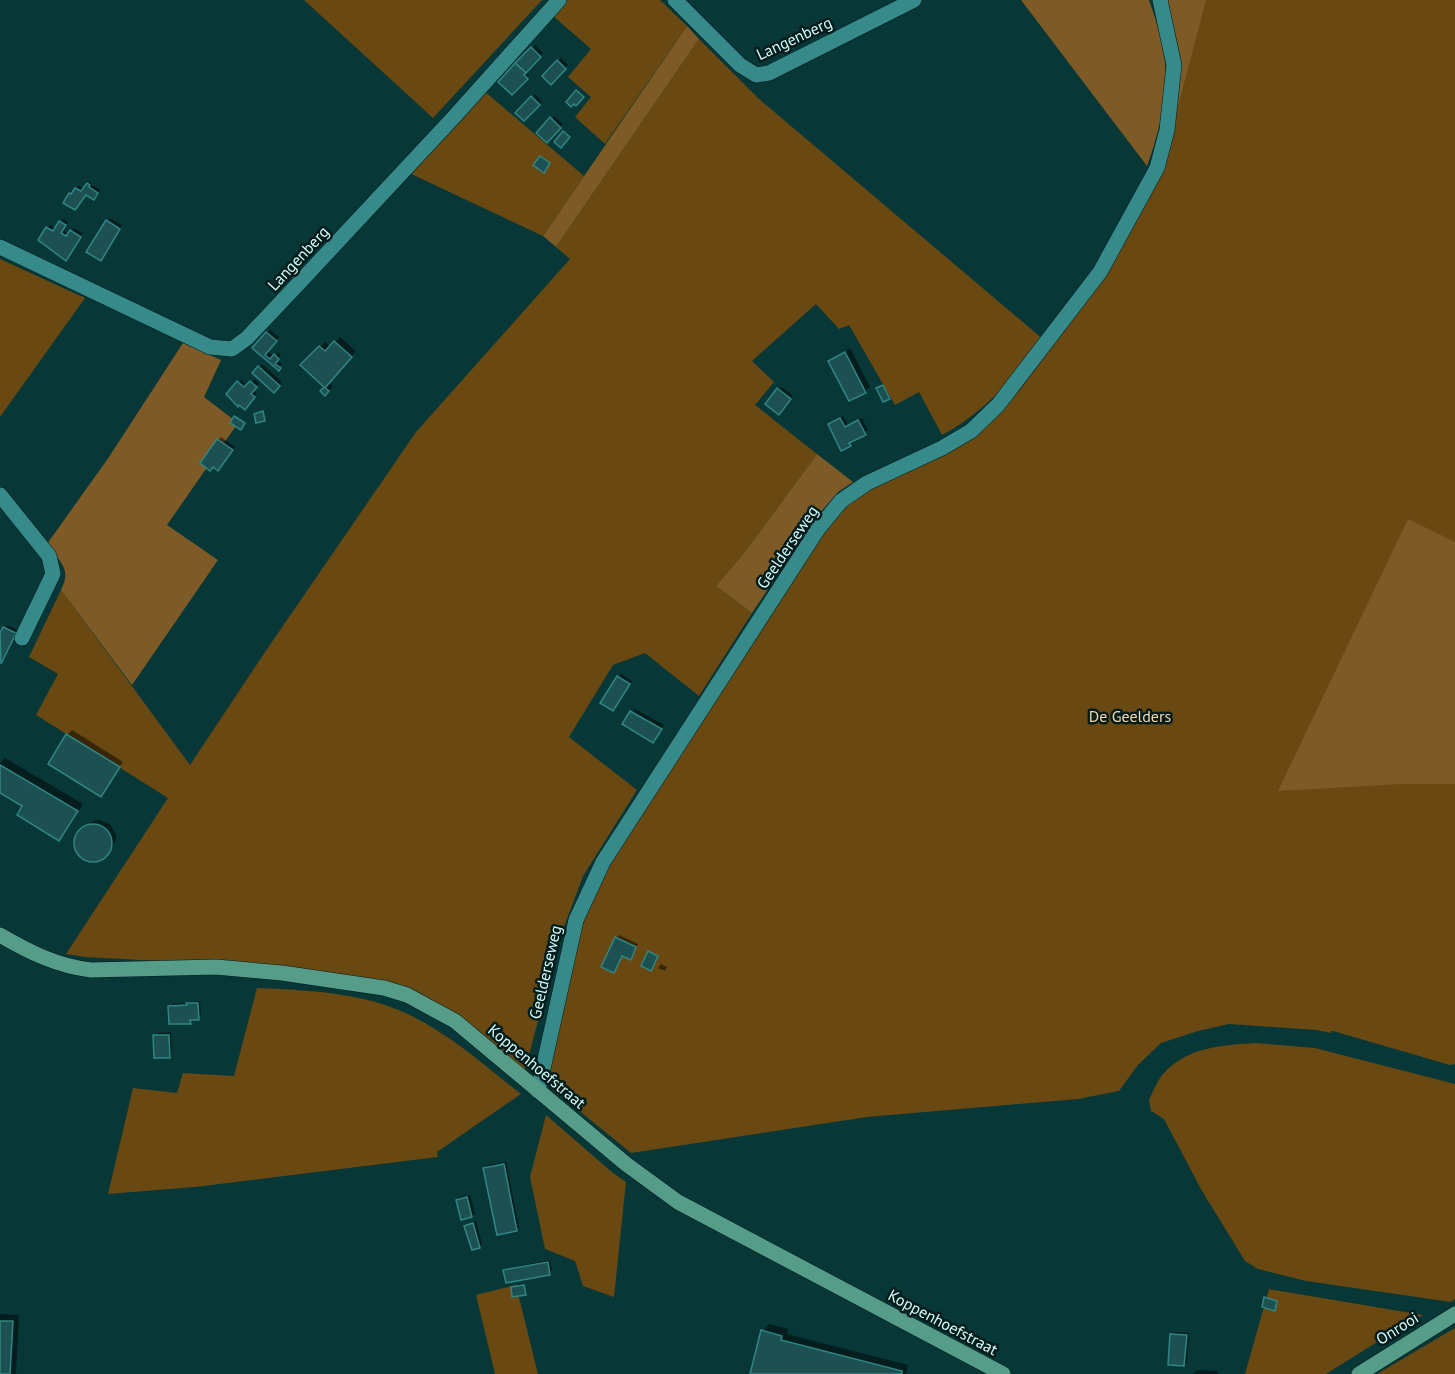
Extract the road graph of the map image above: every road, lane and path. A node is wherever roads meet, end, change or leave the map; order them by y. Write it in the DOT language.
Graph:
graph roads {
  1 [pos="559,0"];
  2 [pos="675,0"];
  3 [pos="914,0"];
  4 [pos="1160,0"];
  5 [pos="0,247"];
  6 [pos="0,495"];
  7 [pos="22,638"];
  8 [pos="0,935"];
  9 [pos="538,1091"];
  10 [pos="1455,1314"];
  11 [pos="1003,1374"];
  12 [pos="1359,1374"];
  1 -- 5 [label="street, Langenberg"];
  2 -- 3 [label="street, Langenberg"];
  4 -- 9 [label="street, Geelderseweg"];
  6 -- 7 [label="street"];
  8 -- 9 [label="street, Koppenhoefstraat"];
  9 -- 11 [label="street, Koppenhoefstraat"];
  10 -- 12 [label="street, Onrooi"];
}
